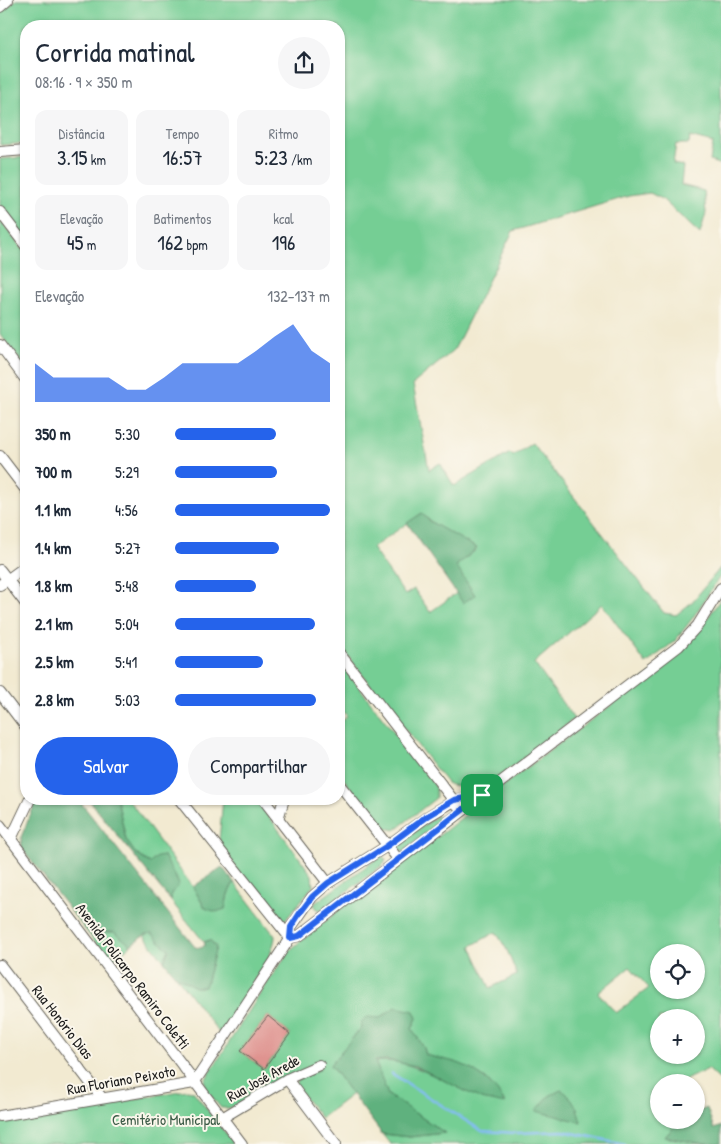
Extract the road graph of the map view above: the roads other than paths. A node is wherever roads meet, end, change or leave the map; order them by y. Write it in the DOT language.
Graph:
graph roads {
  1 [pos="8,0"];
  2 [pos="0,7"];
  3 [pos="20,150"];
  4 [pos="0,152"];
  5 [pos="0,212"];
  6 [pos="20,238"];
  7 [pos="0,345"];
  8 [pos="20,372"];
  9 [pos="0,456"];
  10 [pos="20,482"];
  11 [pos="0,570"];
  12 [pos="20,571"];
  13 [pos="4,583"];
  14 [pos="721,588"];
  15 [pos="20,598"];
  16 [pos="345,661"];
  17 [pos="0,693"];
  18 [pos="20,719"];
  19 [pos="345,792"];
  20 [pos="482,795"];
  21 [pos="454,800"];
  22 [pos="27,805"];
  23 [pos="184,805"];
  24 [pos="268,805"];
  25 [pos="282,805"];
  26 [pos="462,811"];
  27 [pos="278,819"];
  28 [pos="0,825"];
  29 [pos="11,840"];
  30 [pos="387,846"];
  31 [pos="398,859"];
  32 [pos="328,883"];
  33 [pos="290,938"];
  34 [pos="0,965"];
  35 [pos="319,1065"];
  36 [pos="287,1079"];
  37 [pos="194,1083"];
  38 [pos="102,1098"];
  39 [pos="2,1112"];
  40 [pos="222,1118"];
  41 [pos="242,1144"];
  42 [pos="336,1144"];
  1 -- 2 [label="street"];
  3 -- 4 [label="street"];
  5 -- 6 [label="street"];
  7 -- 8 [label="street"];
  9 -- 10 [label="street"];
  11 -- 13 [label="street"];
  12 -- 13 [label="street"];
  13 -- 15 [label="street"];
  14 -- 20 [label="street"];
  16 -- 21 [label="street"];
  17 -- 18 [label="street"];
  19 -- 30 [label="street"];
  20 -- 21 [label="street, Rua Floriano Peixoto"];
  20 -- 26 [label="street, Rua Floriano Peixoto"];
  21 -- 26 [label="street"];
  21 -- 30 [label="street, Rua Floriano Peixoto"];
  22 -- 29 [label="street"];
  23 -- 33 [label="street"];
  24 -- 27 [label="street"];
  25 -- 27 [label="street"];
  26 -- 31 [label="street, Rua Floriano Peixoto"];
  27 -- 32 [label="street"];
  28 -- 29 [label="street, Avenida Policarpo Ramiro Coletti"];
  29 -- 37 [label="street, Avenida Policarpo Ramiro Coletti"];
  30 -- 31 [label="street"];
  30 -- 32 [label="street, Rua Floriano Peixoto"];
  31 -- 33 [label="street, Rua Floriano Peixoto"];
  32 -- 33 [label="street, Rua Floriano Peixoto"];
  33 -- 37 [label="street, Rua Floriano Peixoto"];
  34 -- 38 [label="street, Rua Honório Dias"];
  35 -- 36 [label="street, Rua José Arede"];
  36 -- 40 [label="street, Rua José Arede"];
  36 -- 42 [label="street"];
  37 -- 38 [label="street, Rua Floriano Peixoto"];
  37 -- 40 [label="street, Avenida Policarpo Ramiro Coletti"];
  38 -- 39 [label="street, Rua Floriano Peixoto"];
  40 -- 41 [label="street, Avenida Policarpo Ramiro Coletti"];
}
